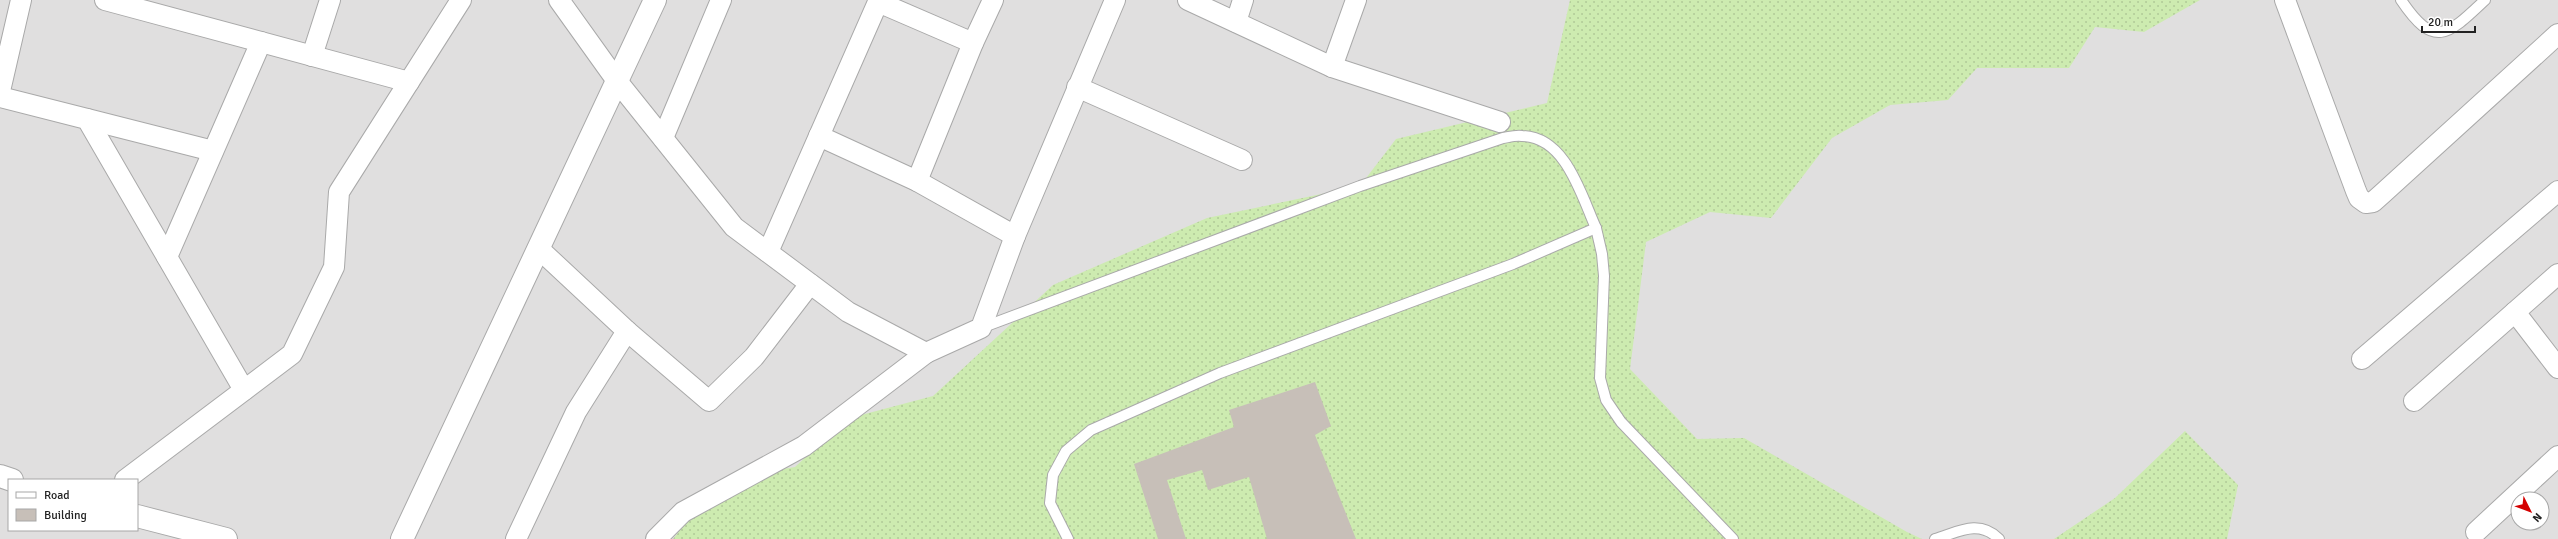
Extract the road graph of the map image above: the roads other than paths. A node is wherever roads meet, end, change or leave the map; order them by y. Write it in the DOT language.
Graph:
graph roads {
  1 [pos="21,0"];
  2 [pos="105,0"];
  3 [pos="330,0"];
  4 [pos="461,0"];
  5 [pos="559,0"];
  6 [pos="655,0"];
  7 [pos="721,0"];
  8 [pos="993,0"];
  9 [pos="1115,0"];
  10 [pos="1188,0"];
  11 [pos="1243,0"];
  12 [pos="1356,0"];
  13 [pos="2285,0"];
  14 [pos="2401,0"];
  15 [pos="2485,0"];
  16 [pos="1236,22"];
  17 [pos="261,42"];
  18 [pos="973,43"];
  19 [pos="2555,44"];
  20 [pos="312,56"];
  21 [pos="1332,67"];
  22 [pos="617,81"];
  23 [pos="409,82"];
  24 [pos="1077,87"];
  25 [pos="0,90"];
  26 [pos="0,97"];
  27 [pos="86,118"];
  28 [pos="1500,122"];
  29 [pos="819,136"];
  30 [pos="663,138"];
  31 [pos="214,151"];
  32 [pos="1242,160"];
  33 [pos="917,181"];
  34 [pos="2558,191"];
  35 [pos="1596,228"];
  36 [pos="1015,236"];
  37 [pos="538,248"];
  38 [pos="768,252"];
  39 [pos="167,257"];
  40 [pos="2558,274"];
  41 [pos="810,284"];
  42 [pos="2515,312"];
  43 [pos="982,328"];
  44 [pos="627,331"];
  45 [pos="926,353"];
  46 [pos="2362,359"];
  47 [pos="2558,368"];
  48 [pos="244,390"];
  49 [pos="2414,401"];
  50 [pos="2558,456"];
  51 [pos="126,479"];
  52 [pos="138,516"];
  53 [pos="2476,532"];
  54 [pos="226,539"];
  55 [pos="402,539"];
  56 [pos="516,539"];
  57 [pos="656,539"];
  58 [pos="1068,539"];
  59 [pos="1733,539"];
  60 [pos="1935,539"];
  61 [pos="1999,539"];
  1 -- 25 [label="street"];
  2 -- 17 [label="street"];
  3 -- 20 [label="street"];
  4 -- 23 [label="street"];
  5 -- 22 [label="street"];
  6 -- 22 [label="street"];
  7 -- 30 [label="street"];
  8 -- 18 [label="street"];
  9 -- 24 [label="street"];
  10 -- 16 [label="street"];
  11 -- 16 [label="street"];
  12 -- 21 [label="street"];
  13 -- 19 [label="street"];
  14 -- 15 [label="lane"];
  16 -- 21 [label="street"];
  17 -- 20 [label="street"];
  17 -- 31 [label="street"];
  18 -- 29 [label="street"];
  18 -- 33 [label="street"];
  20 -- 23 [label="street"];
  21 -- 28 [label="street"];
  22 -- 30 [label="street"];
  22 -- 37 [label="street"];
  23 -- 48 [label="street"];
  24 -- 32 [label="street"];
  24 -- 36 [label="street"];
  26 -- 27 [label="street"];
  27 -- 31 [label="street"];
  27 -- 39 [label="street"];
  29 -- 33 [label="street"];
  29 -- 38 [label="street"];
  30 -- 38 [label="street"];
  31 -- 39 [label="street"];
  33 -- 36 [label="street"];
  34 -- 46 [label="street"];
  35 -- 43 [label="lane"];
  35 -- 58 [label="lane"];
  35 -- 59 [label="lane"];
  36 -- 43 [label="street"];
  37 -- 44 [label="street"];
  37 -- 55 [label="street"];
  38 -- 41 [label="street"];
  39 -- 48 [label="street"];
  40 -- 42 [label="street"];
  41 -- 44 [label="street"];
  41 -- 45 [label="street"];
  42 -- 47 [label="street"];
  42 -- 49 [label="street"];
  43 -- 45 [label="street"];
  44 -- 56 [label="street"];
  45 -- 57 [label="street"];
  48 -- 51 [label="street"];
  50 -- 53 [label="street"];
  52 -- 54 [label="street"];
  60 -- 61 [label="lane"];
}
